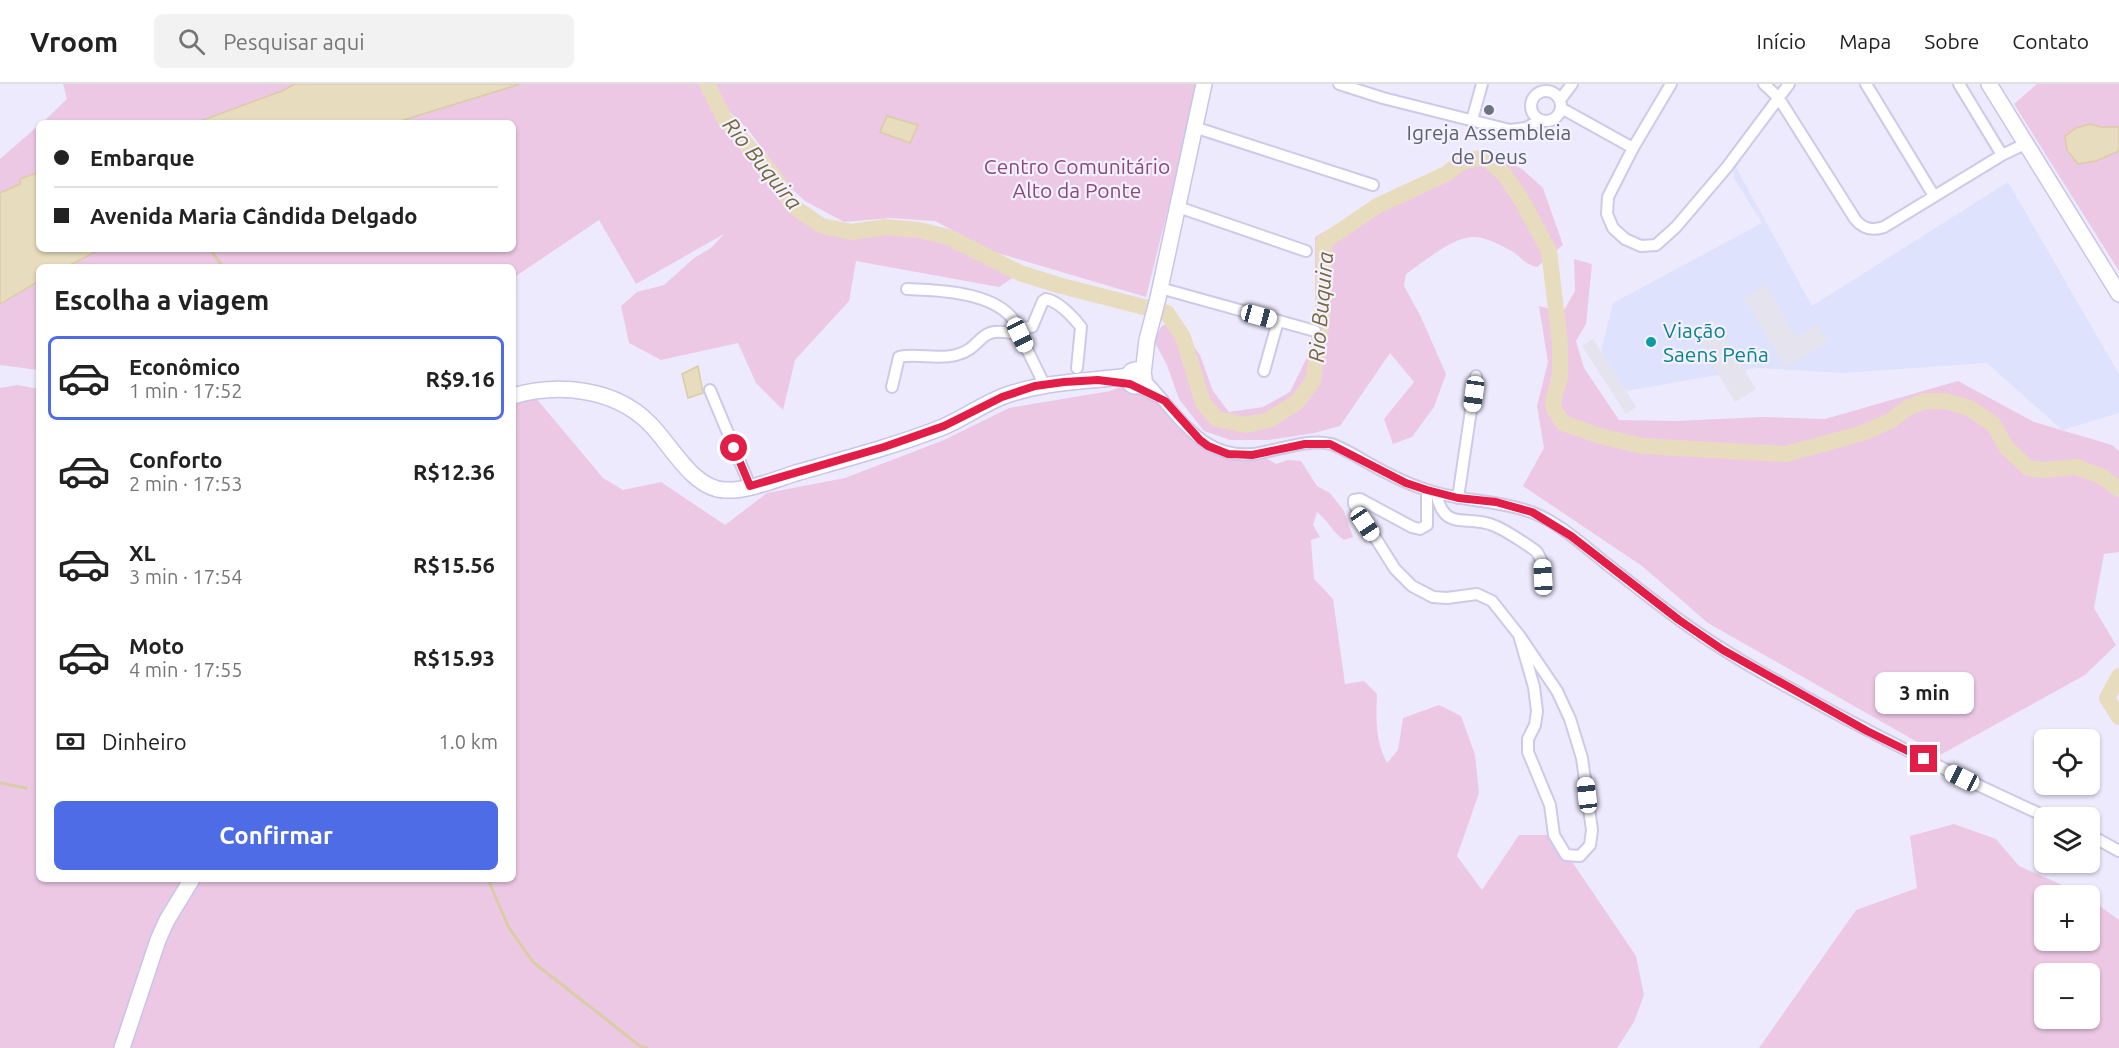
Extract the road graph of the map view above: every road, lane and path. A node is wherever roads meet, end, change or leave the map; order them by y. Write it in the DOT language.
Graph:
graph roads {
  1 [pos="1204,84"];
  2 [pos="1339,84"];
  3 [pos="1482,84"];
  4 [pos="1531,84"];
  5 [pos="1572,84"];
  6 [pos="1671,84"];
  7 [pos="1764,84"];
  8 [pos="1789,84"];
  9 [pos="1866,84"];
  10 [pos="1959,84"];
  11 [pos="1989,84"];
  12 [pos="1536,94"];
  13 [pos="1778,97"];
  14 [pos="1561,104"];
  15 [pos="1472,120"];
  16 [pos="1540,120"];
  17 [pos="1194,126"];
  18 [pos="2027,143"];
  19 [pos="1633,148"];
  20 [pos="2002,155"];
  21 [pos="1373,185"];
  22 [pos="1934,196"];
  23 [pos="1178,207"];
  24 [pos="1306,251"];
  25 [pos="907,289"];
  26 [pos="1159,293"];
  27 [pos="2119,294"];
  28 [pos="1278,321"];
  29 [pos="1315,331"];
  30 [pos="1019,332"];
  31 [pos="1077,368"];
  32 [pos="1264,371"];
  33 [pos="1476,376"];
  34 [pos="1136,378"];
  35 [pos="1044,384"];
  36 [pos="892,387"];
  37 [pos="710,390"];
  38 [pos="516,395"];
  39 [pos="750,486"];
  40 [pos="1432,492"];
  41 [pos="1458,498"];
  42 [pos="1544,590"];
  43 [pos="1519,635"];
  44 [pos="2034,811"];
  45 [pos="2100,841"];
  46 [pos="2119,851"];
  47 [pos="190,882"];
  48 [pos="122,1048"];
  1 -- 17 [label="main road"];
  2 -- 15 [label="street"];
  3 -- 15 [label="street"];
  4 -- 12 [label="street"];
  5 -- 14 [label="street"];
  6 -- 19 [label="street"];
  7 -- 13 [label="street"];
  8 -- 13 [label="street"];
  9 -- 22 [label="street"];
  10 -- 20 [label="street"];
  11 -- 18 [label="main road"];
  12 -- 14 [label="street"];
  12 -- 16 [label="street"];
  13 -- 19 [label="street"];
  13 -- 22 [label="street"];
  14 -- 16 [label="street"];
  14 -- 19 [label="street"];
  15 -- 16 [label="street"];
  17 -- 21 [label="street"];
  17 -- 23 [label="main road"];
  18 -- 20 [label="street"];
  18 -- 27 [label="main road"];
  20 -- 22 [label="street"];
  23 -- 24 [label="street"];
  23 -- 26 [label="main road"];
  25 -- 30 [label="street"];
  26 -- 28 [label="street"];
  26 -- 34 [label="main road"];
  28 -- 29 [label="street"];
  28 -- 32 [label="street"];
  30 -- 31 [label="street"];
  30 -- 35 [label="street"];
  30 -- 36 [label="street"];
  33 -- 41 [label="street"];
  34 -- 35 [label="main road"];
  34 -- 40 [label="street"];
  35 -- 39 [label="main road"];
  37 -- 39 [label="street"];
  38 -- 39 [label="main road"];
  40 -- 41 [label="street"];
  40 -- 42 [label="street"];
  40 -- 43 [label="street"];
  41 -- 44 [label="street"];
  43 -- 43 [label="street"];
  45 -- 46 [label="street"];
  47 -- 48 [label="main road"];
}
